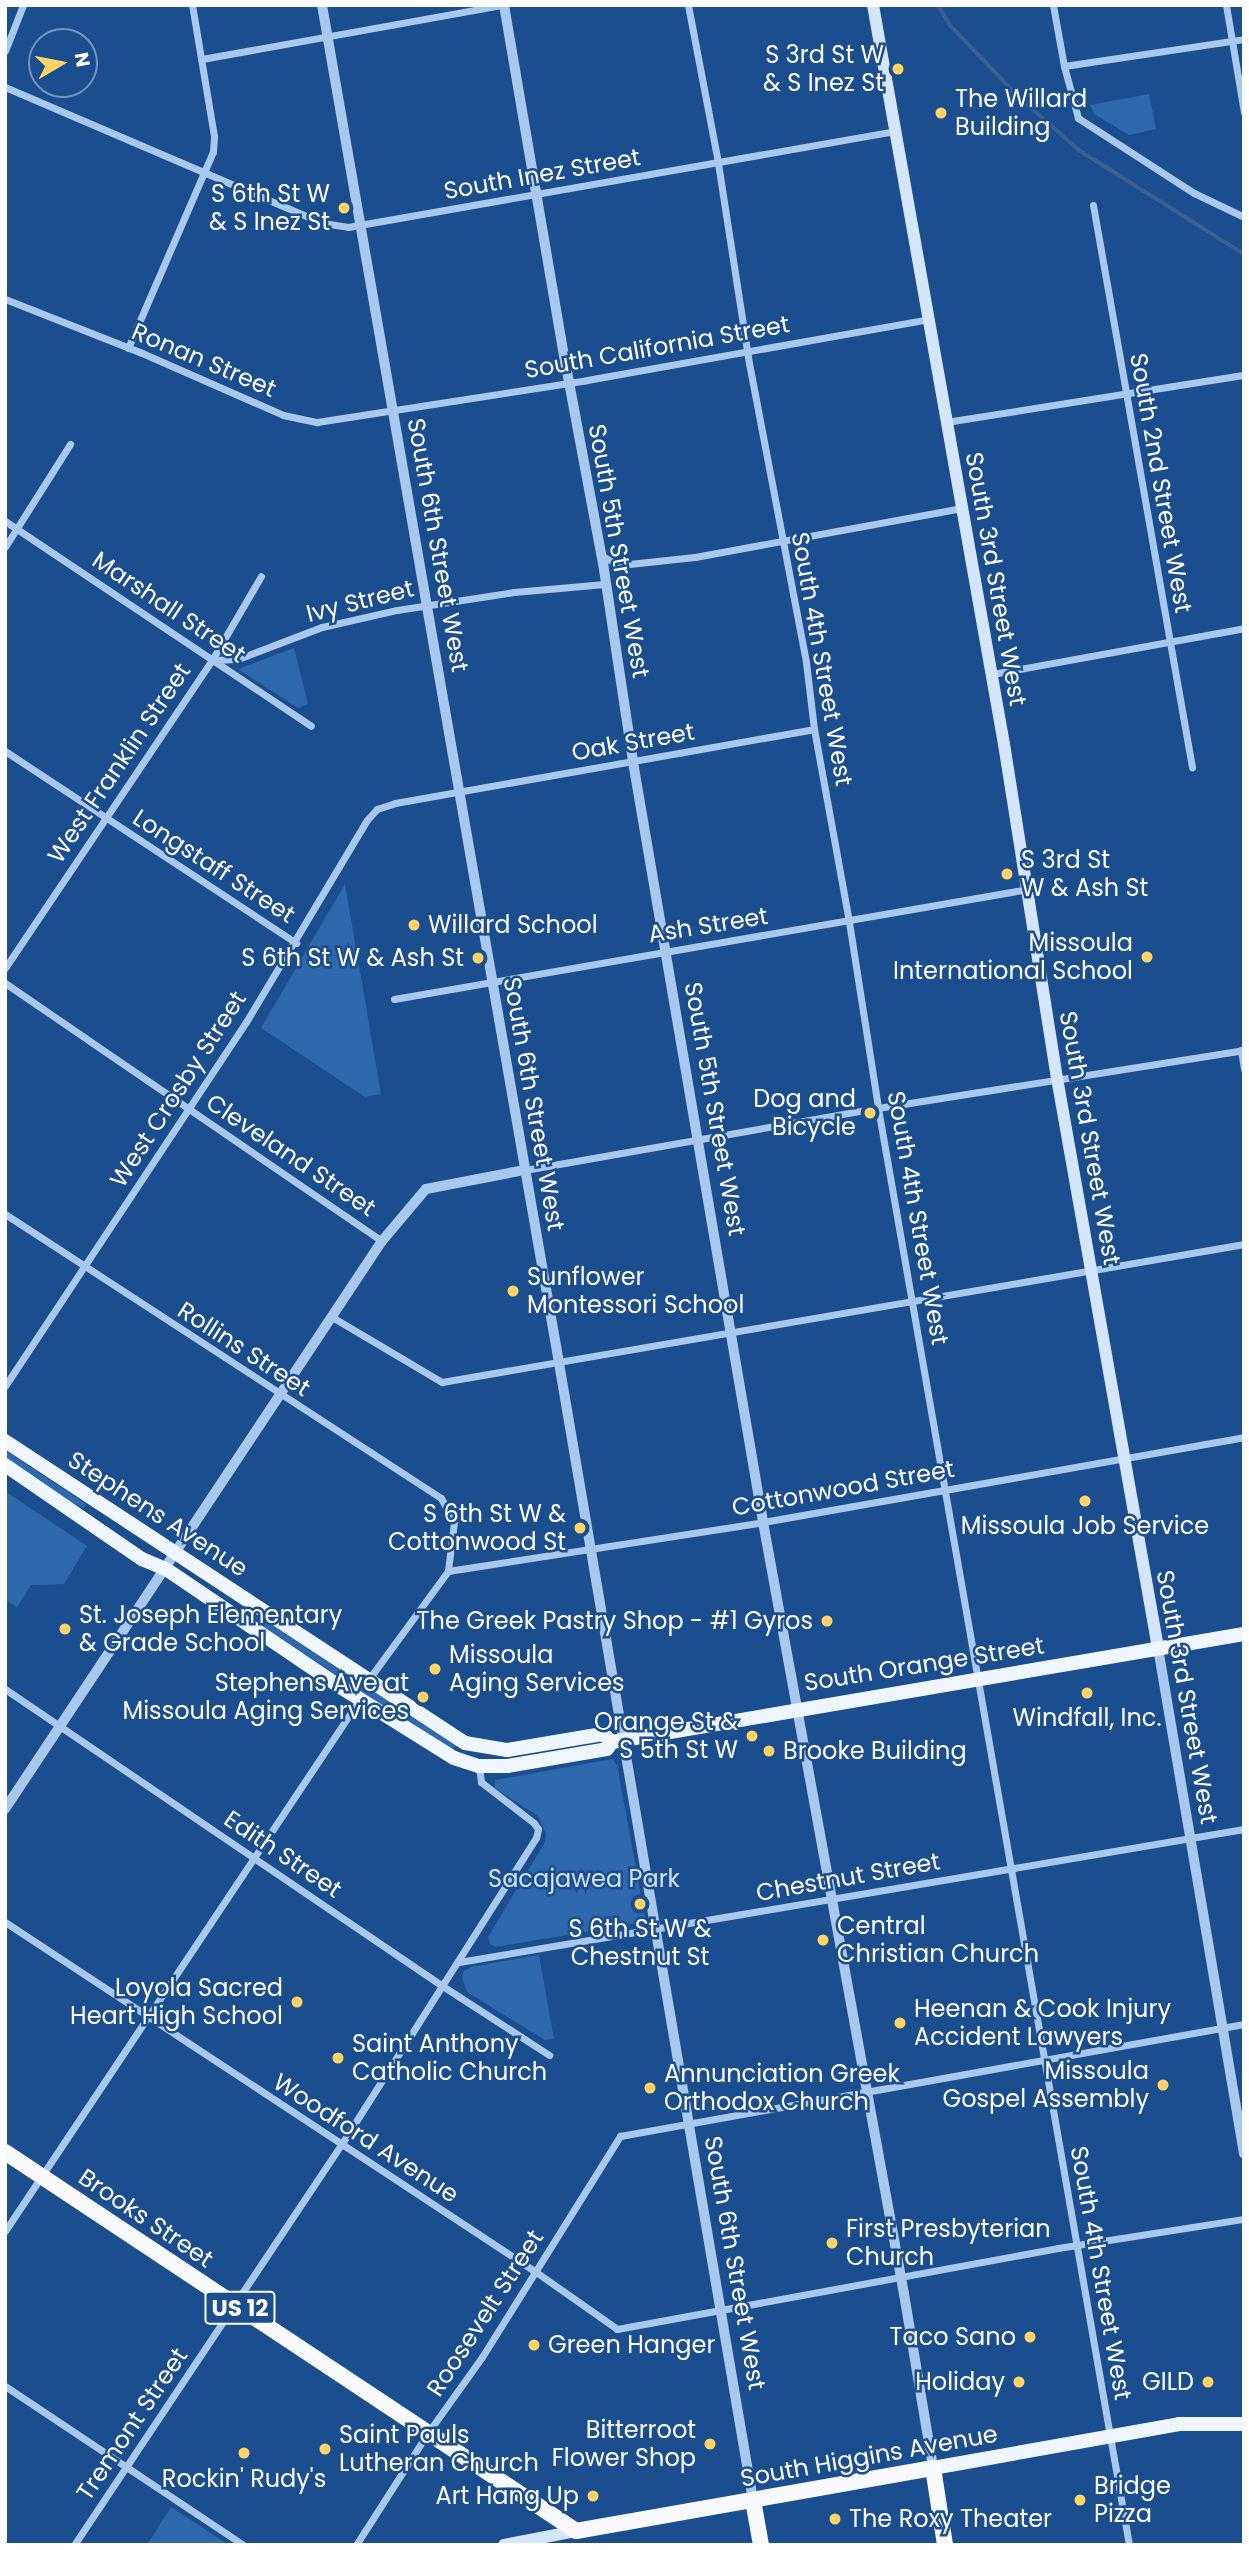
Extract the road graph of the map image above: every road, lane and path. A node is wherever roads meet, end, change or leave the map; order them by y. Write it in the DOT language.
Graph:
graph roads {
  1 [pos="23,5"];
  2 [pos="192,5"];
  3 [pos="321,5"];
  4 [pos="503,5"];
  5 [pos="688,5"];
  6 [pos="873,5"];
  7 [pos="1053,5"];
  8 [pos="1226,5"];
  9 [pos="327,38"];
  10 [pos="1244,39"];
  11 [pos="1233,41"];
  12 [pos="5,51"];
  13 [pos="202,59"];
  14 [pos="1064,66"];
  15 [pos="5,87"];
  16 [pos="1244,112"];
  17 [pos="895,131"];
  18 [pos="718,163"];
  19 [pos="204,172"];
  20 [pos="537,195"];
  21 [pos="1093,205"];
  22 [pos="1244,217"];
  23 [pos="360,226"];
  24 [pos="5,299"];
  25 [pos="928,319"];
  26 [pos="128,348"];
  27 [pos="748,351"];
  28 [pos="1244,375"];
  29 [pos="569,383"];
  30 [pos="1126,394"];
  31 [pos="393,412"];
  32 [pos="946,422"];
  33 [pos="70,444"];
  34 [pos="961,508"];
  35 [pos="5,521"];
  36 [pos="18,529"];
  37 [pos="782,541"];
  38 [pos="5,547"];
  39 [pos="602,556"];
  40 [pos="261,576"];
  41 [pos="605,584"];
  42 [pos="426,604"];
  43 [pos="1244,628"];
  44 [pos="1170,641"];
  45 [pos="212,660"];
  46 [pos="992,674"];
  47 [pos="311,726"];
  48 [pos="814,729"];
  49 [pos="5,751"];
  50 [pos="633,762"];
  51 [pos="1192,767"];
  52 [pos="459,792"];
  53 [pos="377,810"];
  54 [pos="105,817"];
  55 [pos="1029,889"];
  56 [pos="849,922"];
  57 [pos="296,943"];
  58 [pos="666,952"];
  59 [pos="5,968"];
  60 [pos="5,983"];
  61 [pos="492,983"];
  62 [pos="394,999"];
  63 [pos="1242,1050"];
  64 [pos="1244,1069"];
  65 [pos="1058,1078"];
  66 [pos="878,1108"];
  67 [pos="189,1109"];
  68 [pos="699,1142"];
  69 [pos="524,1170"];
  70 [pos="5,1214"];
  71 [pos="382,1241"];
  72 [pos="1244,1244"];
  73 [pos="85,1268"];
  74 [pos="1091,1269"];
  75 [pos="913,1299"];
  76 [pos="332,1317"];
  77 [pos="731,1330"];
  78 [pos="559,1363"];
  79 [pos="5,1386"];
  80 [pos="280,1395"];
  81 [pos="1244,1437"];
  82 [pos="5,1441"];
  83 [pos="1123,1457"];
  84 [pos="5,1465"];
  85 [pos="946,1490"];
  86 [pos="763,1521"];
  87 [pos="591,1550"];
  88 [pos="177,1553"];
  89 [pos="166,1569"];
  90 [pos="448,1570"];
  91 [pos="1244,1634"];
  92 [pos="1158,1648"];
  93 [pos="979,1678"];
  94 [pos="369,1679"];
  95 [pos="5,1689"];
  96 [pos="360,1699"];
  97 [pos="797,1708"];
  98 [pos="59,1726"];
  99 [pos="618,1741"];
  100 [pos="479,1766"];
  101 [pos="5,1809"];
  102 [pos="1244,1829"];
  103 [pos="1189,1839"];
  104 [pos="254,1857"];
  105 [pos="1010,1868"];
  106 [pos="831,1899"];
  107 [pos="5,1922"];
  108 [pos="656,1931"];
  109 [pos="458,1962"];
  110 [pos="441,1985"];
  111 [pos="149,2017"];
  112 [pos="1244,2024"];
  113 [pos="1221,2027"];
  114 [pos="549,2055"];
  115 [pos="1045,2060"];
  116 [pos="865,2091"];
  117 [pos="690,2122"];
  118 [pos="341,2145"];
  119 [pos="5,2152"];
  120 [pos="1244,2154"];
  121 [pos="41,2176"];
  122 [pos="1244,2218"];
  123 [pos="5,2231"];
  124 [pos="1076,2246"];
  125 [pos="536,2272"];
  126 [pos="901,2277"];
  127 [pos="235,2304"];
  128 [pos="721,2310"];
  129 [pos="5,2385"];
  130 [pos="1244,2424"];
  131 [pos="427,2434"];
  132 [pos="1110,2437"];
  133 [pos="127,2466"];
  134 [pos="933,2468"];
  135 [pos="753,2500"];
  136 [pos="576,2531"];
  137 [pos="75,2545"];
  138 [pos="243,2545"];
  139 [pos="356,2545"];
  140 [pos="504,2545"];
  141 [pos="761,2545"];
  142 [pos="945,2545"];
  143 [pos="1129,2545"];
  1 -- 12 [label="street"];
  2 -- 13 [label="street"];
  3 -- 9 [label="street, South 6th Street West"];
  4 -- 9 [label="street"];
  4 -- 20 [label="street, South 5th Street West"];
  5 -- 18 [label="street, South 4th Street West"];
  6 -- 17 [label="main road, South 3rd Street West"];
  7 -- 14 [label="street"];
  8 -- 11 [label="street"];
  9 -- 13 [label="street"];
  9 -- 23 [label="street, South 6th Street West"];
  10 -- 11 [label="street"];
  11 -- 14 [label="street"];
  11 -- 16 [label="street"];
  13 -- 19 [label="street"];
  14 -- 22 [label="street"];
  15 -- 19 [label="street, South Inez Street"];
  17 -- 18 [label="street, South Inez Street"];
  17 -- 25 [label="main road, South 3rd Street West"];
  18 -- 20 [label="street, South Inez Street"];
  18 -- 27 [label="street, South 4th Street West"];
  19 -- 23 [label="street, South Inez Street"];
  19 -- 26 [label="street"];
  20 -- 23 [label="street, South Inez Street"];
  20 -- 29 [label="street, South 5th Street West"];
  21 -- 30 [label="street, South 2nd Street West"];
  23 -- 31 [label="street, South 6th Street West"];
  24 -- 26 [label="street, Ronan Street"];
  25 -- 27 [label="street, South California Street"];
  25 -- 32 [label="main road, South 3rd Street West"];
  26 -- 31 [label="street, Ronan Street"];
  27 -- 29 [label="street, South California Street"];
  27 -- 37 [label="street, South 4th Street West"];
  28 -- 30 [label="street"];
  29 -- 31 [label="street, South California Street"];
  29 -- 39 [label="street, South 5th Street West"];
  30 -- 32 [label="street"];
  30 -- 44 [label="street, South 2nd Street West"];
  31 -- 42 [label="street, South 6th Street West"];
  32 -- 34 [label="main road, South 3rd Street West"];
  33 -- 36 [label="street"];
  34 -- 37 [label="street"];
  34 -- 46 [label="main road, South 3rd Street West"];
  35 -- 36 [label="street, Marshall Street"];
  36 -- 38 [label="street"];
  36 -- 45 [label="street, Marshall Street"];
  37 -- 39 [label="street"];
  37 -- 48 [label="street, South 4th Street West"];
  39 -- 41 [label="street, South 5th Street West"];
  40 -- 45 [label="street, West Franklin Street"];
  41 -- 42 [label="street, Ivy Street"];
  41 -- 50 [label="street, South 5th Street West"];
  42 -- 45 [label="street, Ivy Street"];
  42 -- 52 [label="street, South 6th Street West"];
  43 -- 44 [label="street"];
  44 -- 46 [label="street"];
  44 -- 51 [label="street, South 2nd Street West"];
  45 -- 47 [label="street, Marshall Street"];
  45 -- 54 [label="street, West Franklin Street"];
  46 -- 55 [label="main road, South 3rd Street West"];
  48 -- 50 [label="street, Oak Street"];
  48 -- 56 [label="street, South 4th Street West"];
  49 -- 54 [label="street, Longstaff Street"];
  50 -- 52 [label="street, Oak Street"];
  50 -- 58 [label="street, South 5th Street West"];
  52 -- 53 [label="street, Oak Street"];
  52 -- 61 [label="street, South 6th Street West"];
  53 -- 57 [label="street, West Crosby Street"];
  54 -- 57 [label="street, Longstaff Street"];
  54 -- 59 [label="street, West Franklin Street"];
  55 -- 56 [label="street, Ash Street"];
  55 -- 65 [label="main road, South 3rd Street West"];
  56 -- 58 [label="street, Ash Street"];
  56 -- 66 [label="street, South 4th Street West"];
  57 -- 67 [label="street, West Crosby Street"];
  58 -- 61 [label="street, Ash Street"];
  58 -- 68 [label="street, South 5th Street West"];
  60 -- 67 [label="street, Cleveland Street"];
  61 -- 62 [label="street, Ash Street"];
  61 -- 69 [label="street, South 6th Street West"];
  63 -- 64 [label="street"];
  63 -- 65 [label="street"];
  65 -- 66 [label="street"];
  65 -- 74 [label="main road, South 3rd Street West"];
  66 -- 68 [label="street"];
  66 -- 75 [label="street, South 4th Street West"];
  67 -- 71 [label="street, Cleveland Street"];
  67 -- 73 [label="street, West Crosby Street"];
  68 -- 69 [label="street"];
  68 -- 77 [label="street, South 5th Street West"];
  69 -- 71 [label="street"];
  69 -- 78 [label="street, South 6th Street West"];
  70 -- 73 [label="street, Rollins Street"];
  71 -- 76 [label="street"];
  72 -- 74 [label="street"];
  73 -- 79 [label="street, West Crosby Street"];
  73 -- 80 [label="street, Rollins Street"];
  74 -- 75 [label="street"];
  74 -- 83 [label="main road, South 3rd Street West"];
  75 -- 77 [label="street"];
  75 -- 85 [label="street, South 4th Street West"];
  76 -- 78 [label="street"];
  76 -- 80 [label="street"];
  77 -- 78 [label="street"];
  77 -- 86 [label="street, South 5th Street West"];
  78 -- 87 [label="street, South 6th Street West"];
  80 -- 88 [label="street"];
  80 -- 90 [label="street, Rollins Street"];
  81 -- 83 [label="street, Cottonwood Street"];
  82 -- 88 [label="main road, Stephens Avenue"];
  83 -- 85 [label="street, Cottonwood Street"];
  83 -- 92 [label="main road, South 3rd Street West"];
  84 -- 89 [label="main road, Stephens Avenue"];
  85 -- 86 [label="street, Cottonwood Street"];
  85 -- 93 [label="street, South 4th Street West"];
  86 -- 87 [label="street, Cottonwood Street"];
  86 -- 97 [label="street, South 5th Street West"];
  87 -- 90 [label="street, Cottonwood Street"];
  87 -- 99 [label="street, South 6th Street West"];
  88 -- 89 [label="street"];
  88 -- 94 [label="main road, Stephens Avenue"];
  89 -- 96 [label="main road, Stephens Avenue"];
  89 -- 98 [label="street"];
  90 -- 94 [label="street"];
  91 -- 92 [label="main road, South Orange Street"];
  92 -- 93 [label="main road, South Orange Street"];
  92 -- 103 [label="street, South 3rd Street West"];
  93 -- 97 [label="main road, South Orange Street"];
  93 -- 105 [label="street, South 4th Street West"];
  94 -- 99 [label="main road, Stephens Avenue"];
  95 -- 98 [label="street, Edith Street"];
  96 -- 100 [label="main road, Stephens Avenue"];
  96 -- 104 [label="street"];
  97 -- 99 [label="main road, South Orange Street"];
  97 -- 106 [label="street, South 5th Street West"];
  98 -- 101 [label="street"];
  98 -- 104 [label="street, Edith Street"];
  99 -- 100 [label="main road, Stephens Avenue"];
  99 -- 108 [label="street, South 6th Street West"];
  100 -- 109 [label="street, Tremont Street"];
  102 -- 103 [label="street, Chestnut Street"];
  103 -- 105 [label="street, Chestnut Street"];
  103 -- 113 [label="street, South 3rd Street West"];
  104 -- 110 [label="street, Edith Street"];
  104 -- 111 [label="street"];
  105 -- 106 [label="street, Chestnut Street"];
  105 -- 115 [label="street, South 4th Street West"];
  106 -- 108 [label="street, Chestnut Street"];
  106 -- 116 [label="street, South 5th Street West"];
  107 -- 111 [label="street, Woodford Avenue"];
  108 -- 109 [label="street, Chestnut Street"];
  108 -- 117 [label="street, South 6th Street West"];
  109 -- 110 [label="street, Tremont Street"];
  110 -- 114 [label="street, Edith Street"];
  110 -- 118 [label="street, Tremont Street"];
  111 -- 118 [label="street, Woodford Avenue"];
  111 -- 121 [label="street"];
  112 -- 113 [label="street"];
  113 -- 115 [label="street"];
  113 -- 120 [label="street, South 3rd Street West"];
  115 -- 116 [label="street"];
  115 -- 124 [label="street, South 4th Street West"];
  116 -- 117 [label="street"];
  116 -- 126 [label="street, South 5th Street West"];
  117 -- 125 [label="street, Roosevelt Street"];
  117 -- 128 [label="street, South 6th Street West"];
  118 -- 125 [label="street, Woodford Avenue"];
  118 -- 127 [label="street, Tremont Street"];
  119 -- 121 [label="highway, Brooks Street / US 12"];
  121 -- 123 [label="street"];
  121 -- 127 [label="highway, Brooks Street / US 12"];
  122 -- 124 [label="street, Woodford Avenue"];
  124 -- 126 [label="street, Woodford Avenue"];
  124 -- 132 [label="street, South 4th Street West"];
  125 -- 128 [label="street, Woodford Avenue"];
  125 -- 131 [label="street, Roosevelt Street"];
  126 -- 128 [label="street, Woodford Avenue"];
  126 -- 134 [label="street, South 5th Street West"];
  127 -- 131 [label="highway, Brooks Street / US 12"];
  127 -- 133 [label="street, Tremont Street"];
  128 -- 135 [label="street, South 6th Street West"];
  129 -- 133 [label="street"];
  130 -- 132 [label="main road, South Higgins Avenue"];
  131 -- 136 [label="highway, Brooks Street / US 12"];
  131 -- 139 [label="street, Roosevelt Street"];
  132 -- 134 [label="main road, South Higgins Avenue"];
  132 -- 143 [label="street, South 4th Street West"];
  133 -- 137 [label="street, Tremont Street"];
  133 -- 138 [label="street"];
  134 -- 135 [label="highway, South Higgins Avenue"];
  134 -- 142 [label="highway"];
  135 -- 136 [label="highway, South Higgins Avenue"];
  135 -- 141 [label="highway"];
  136 -- 140 [label="main road, South Higgins Avenue"];
}
